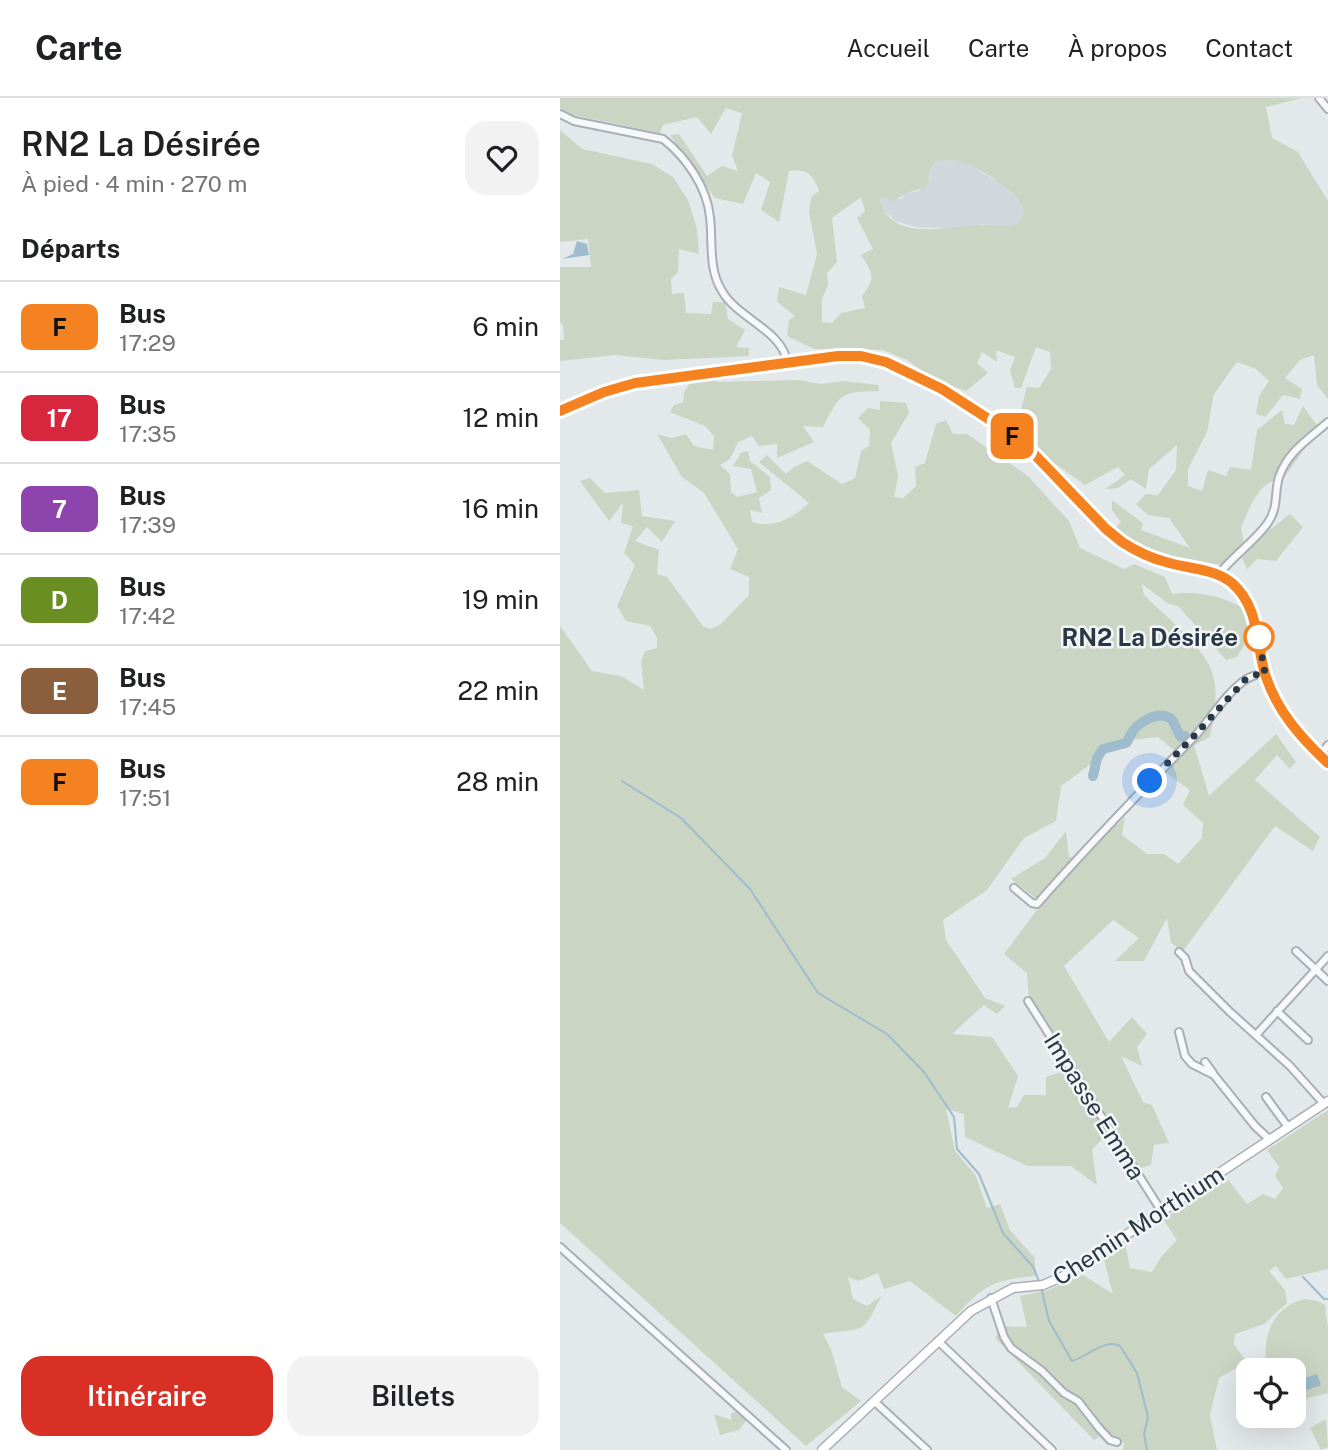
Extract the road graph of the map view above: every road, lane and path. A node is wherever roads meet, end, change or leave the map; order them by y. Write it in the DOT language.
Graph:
graph roads {
  1 [pos="1319,98"];
  2 [pos="1328,109"];
  3 [pos="560,114"];
  4 [pos="787,362"];
  5 [pos="561,410"];
  6 [pos="1328,422"];
  7 [pos="1219,574"];
  8 [pos="1265,674"];
  9 [pos="1328,745"];
  10 [pos="1324,759"];
  11 [pos="1014,888"];
  12 [pos="1296,951"];
  13 [pos="1179,952"];
  14 [pos="1328,956"];
  15 [pos="1316,969"];
  16 [pos="1328,981"];
  17 [pos="1028,1001"];
  18 [pos="1276,1011"];
  19 [pos="1179,1032"];
  20 [pos="1256,1035"];
  21 [pos="1308,1040"];
  22 [pos="1205,1062"];
  23 [pos="1214,1075"];
  24 [pos="1266,1097"];
  25 [pos="1326,1103"];
  26 [pos="1288,1127"];
  27 [pos="1269,1139"];
  28 [pos="1162,1212"];
  29 [pos="560,1247"];
  30 [pos="991,1298"];
  31 [pos="938,1341"];
  32 [pos="875,1402"];
  33 [pos="1117,1442"];
  34 [pos="786,1450"];
  35 [pos="822,1450"];
  36 [pos="927,1450"];
  37 [pos="1052,1450"];
  1 -- 2 [label="street"];
  3 -- 4 [label="street"];
  4 -- 5 [label="main road"];
  4 -- 7 [label="main road"];
  6 -- 7 [label="street"];
  7 -- 8 [label="main road"];
  8 -- 10 [label="main road"];
  8 -- 11 [label="street"];
  9 -- 10 [label="street"];
  12 -- 15 [label="street"];
  13 -- 20 [label="street"];
  14 -- 15 [label="street"];
  15 -- 16 [label="street"];
  15 -- 18 [label="street"];
  17 -- 28 [label="street, Impasse Emma"];
  18 -- 20 [label="street"];
  18 -- 21 [label="street"];
  19 -- 23 [label="street"];
  20 -- 25 [label="street"];
  22 -- 23 [label="street"];
  23 -- 27 [label="street"];
  24 -- 26 [label="street"];
  25 -- 26 [label="street, Chemin Morthium"];
  26 -- 27 [label="street, Chemin Morthium"];
  27 -- 28 [label="street, Chemin Morthium"];
  28 -- 30 [label="street, Chemin Morthium"];
  29 -- 34 [label="street"];
  30 -- 31 [label="street, Chemin Morthium"];
  30 -- 33 [label="street"];
  31 -- 32 [label="street, Chemin Morthium"];
  31 -- 37 [label="street"];
  32 -- 35 [label="street, Chemin Morthium"];
  32 -- 36 [label="street"];
}
